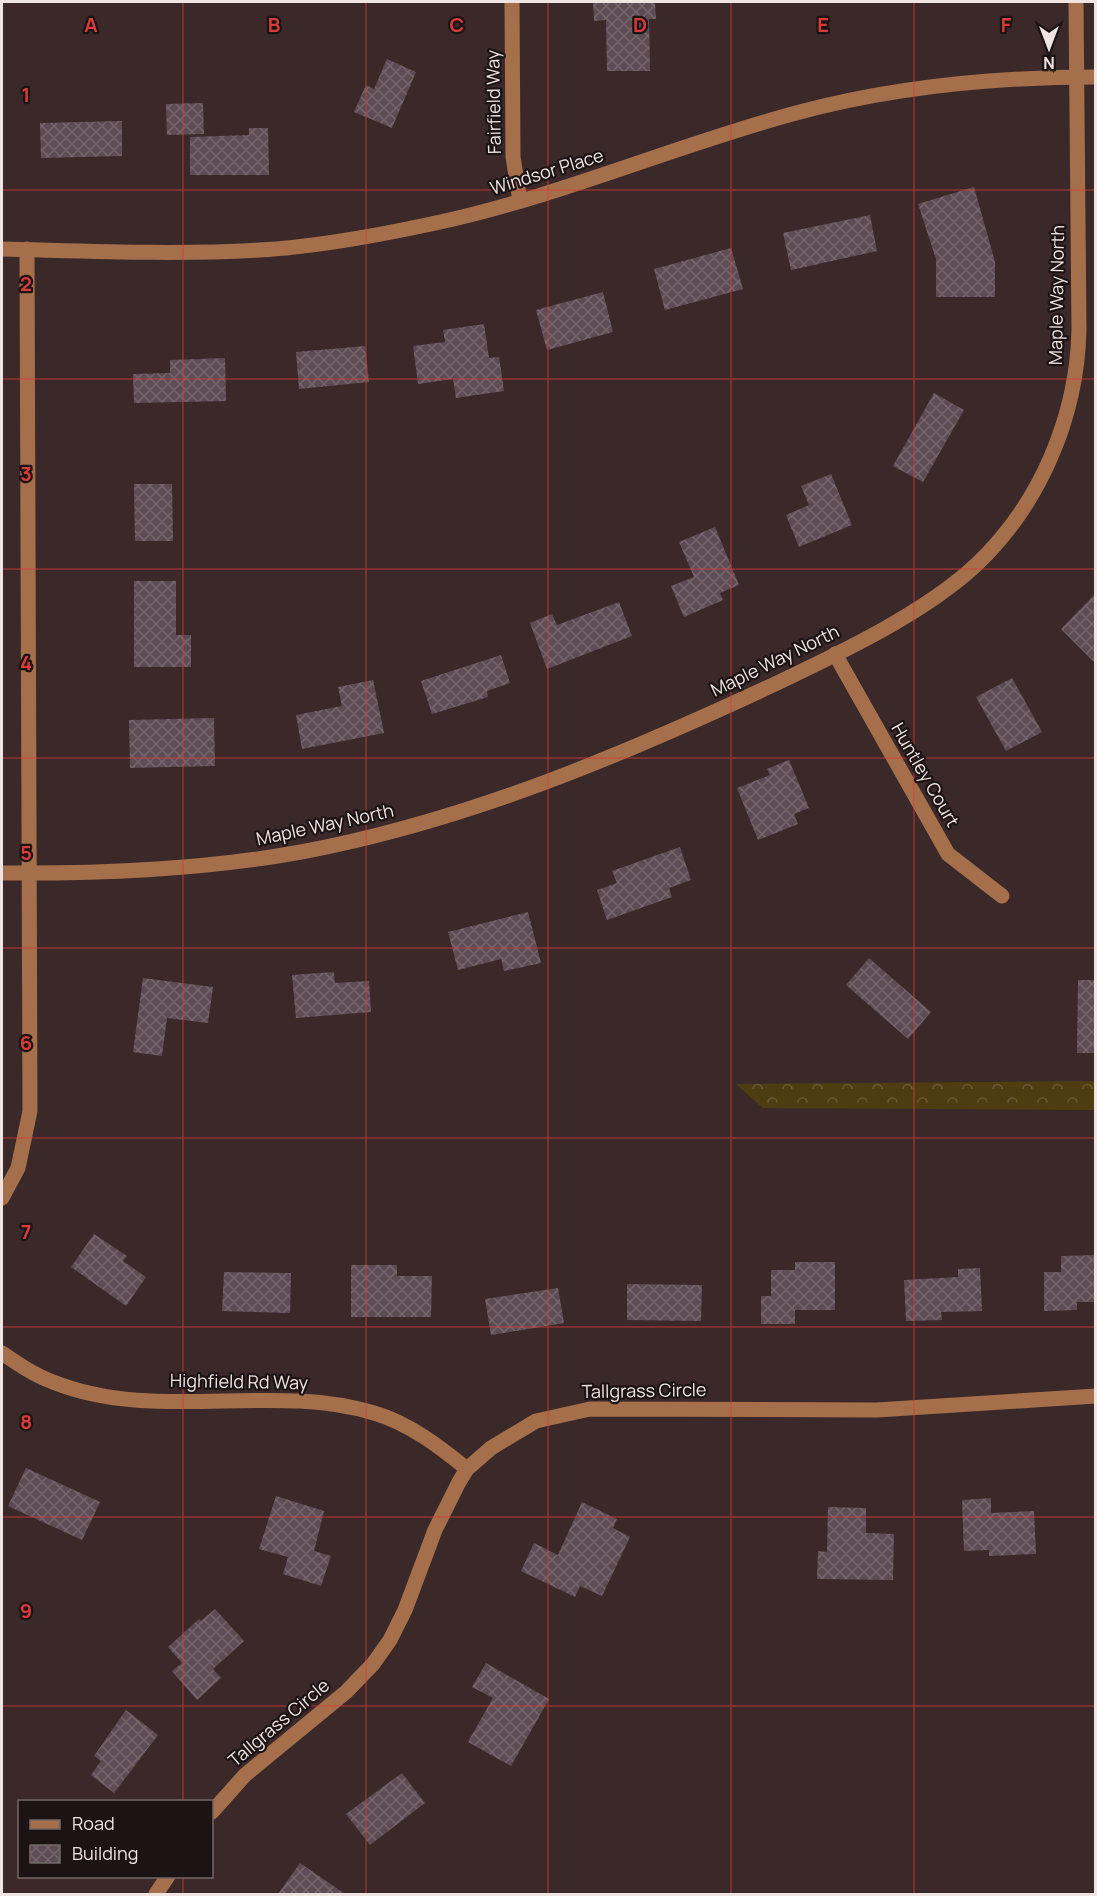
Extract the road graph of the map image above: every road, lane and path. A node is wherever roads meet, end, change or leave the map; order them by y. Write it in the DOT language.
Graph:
graph roads {
  1 [pos="512,2"];
  2 [pos="1076,2"];
  3 [pos="1077,77"];
  4 [pos="1095,77"];
  5 [pos="520,201"];
  6 [pos="2,249"];
  7 [pos="27,249"];
  8 [pos="835,654"];
  9 [pos="2,873"];
  10 [pos="29,873"];
  11 [pos="1002,896"];
  12 [pos="2,1198"];
  13 [pos="2,1353"];
  14 [pos="1095,1396"];
  15 [pos="468,1469"];
  16 [pos="213,1811"];
  17 [pos="167,1878"];
  18 [pos="156,1894"];
  1 -- 5 [label="street, Fairfield Way"];
  2 -- 3 [label="street, Maple Way North"];
  3 -- 4 [label="street, Windsor Place"];
  3 -- 5 [label="street, Windsor Place"];
  3 -- 8 [label="street, Maple Way North"];
  5 -- 7 [label="street, Windsor Place"];
  6 -- 7 [label="street, Windsor Place"];
  7 -- 10 [label="street"];
  8 -- 10 [label="street, Maple Way North"];
  8 -- 11 [label="street, Huntley Court"];
  9 -- 10 [label="street, Maple Way North"];
  10 -- 12 [label="street"];
  13 -- 15 [label="street, Highfield Rd Way"];
  14 -- 15 [label="street, Tallgrass Circle"];
  15 -- 16 [label="street, Tallgrass Circle"];
  17 -- 18 [label="street"];
}
